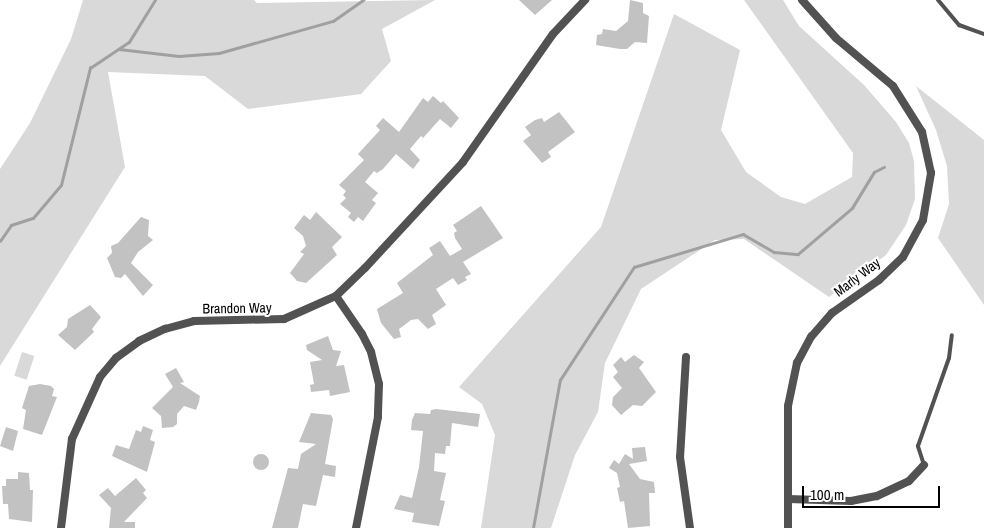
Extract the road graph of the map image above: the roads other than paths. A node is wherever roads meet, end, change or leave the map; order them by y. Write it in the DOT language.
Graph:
graph roads {
  1 [pos="585,0"];
  2 [pos="802,0"];
  3 [pos="938,0"];
  4 [pos="984,34"];
  5 [pos="336,296"];
  6 [pos="952,335"];
  7 [pos="686,357"];
  8 [pos="924,465"];
  9 [pos="788,499"];
  10 [pos="62,528"];
  11 [pos="356,528"];
  12 [pos="690,528"];
  13 [pos="788,528"];
  1 -- 5 [label="street, Brandon Way"];
  2 -- 9 [label="street, Marly Way"];
  3 -- 4 [label="lane"];
  5 -- 10 [label="street, Brandon Way"];
  5 -- 11 [label="street"];
  6 -- 8 [label="lane"];
  7 -- 12 [label="street"];
  8 -- 9 [label="street"];
  9 -- 13 [label="street, Marly Way"];
}
